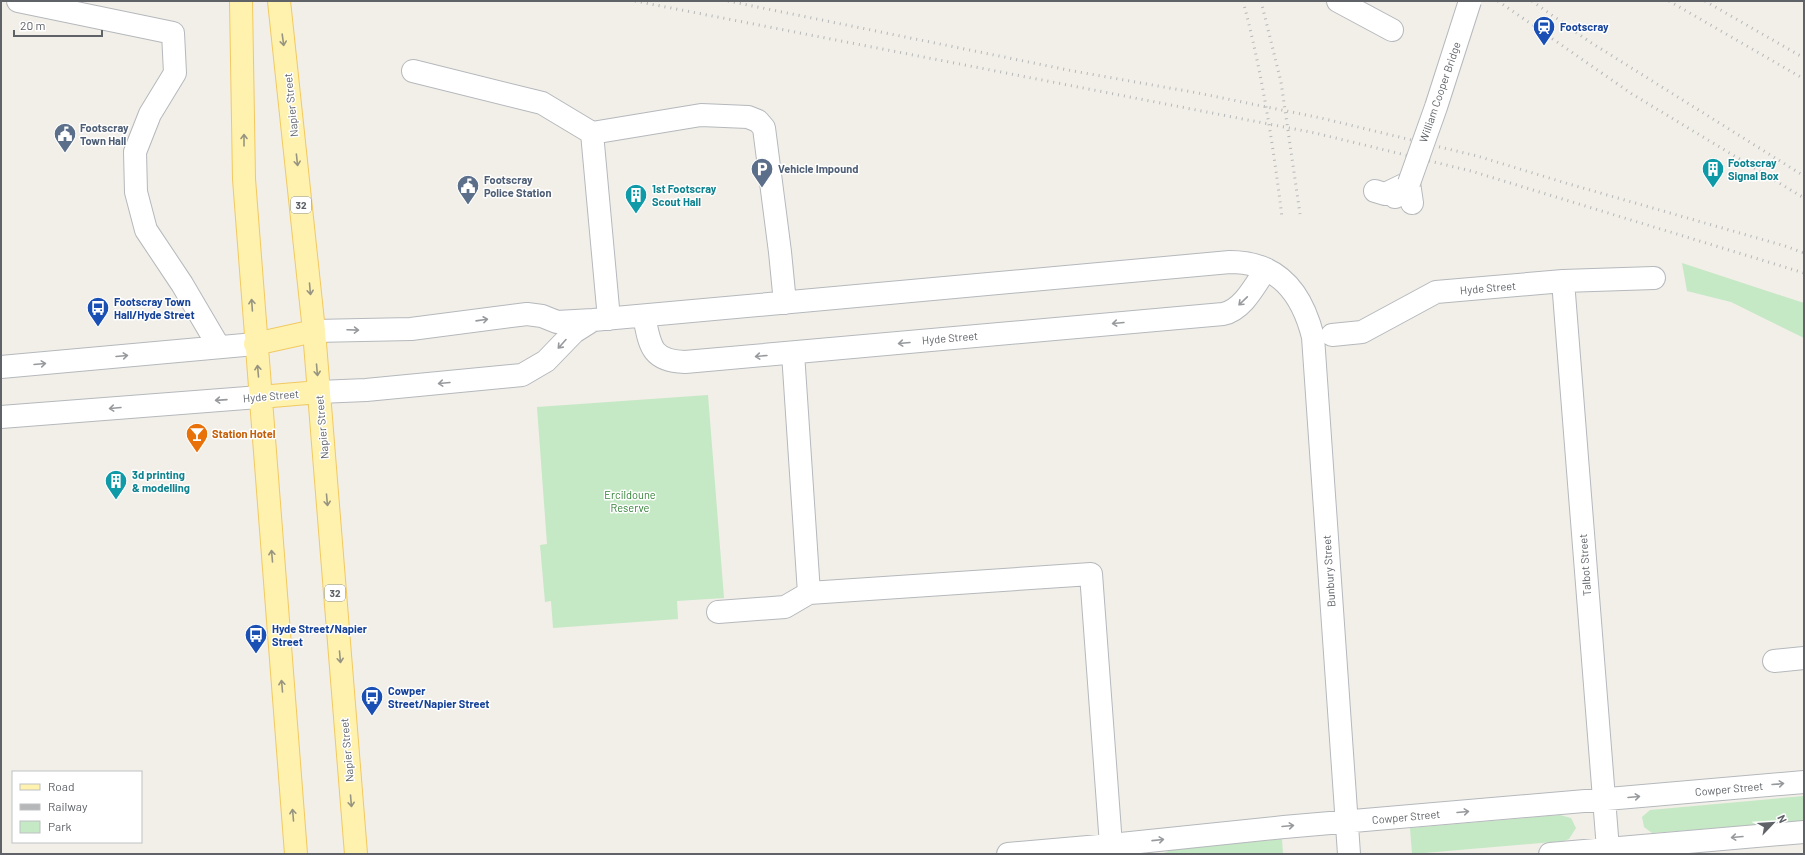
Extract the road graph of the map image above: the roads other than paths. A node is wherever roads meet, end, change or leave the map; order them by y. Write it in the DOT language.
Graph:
graph roads {
  1 [pos="18,1"];
  2 [pos="241,1"];
  3 [pos="279,1"];
  4 [pos="1338,1"];
  5 [pos="1470,1"];
  6 [pos="1392,30"];
  7 [pos="413,71"];
  8 [pos="592,133"];
  9 [pos="1375,191"];
  10 [pos="1266,269"];
  11 [pos="1654,278"];
  12 [pos="1563,281"];
  13 [pos="1294,292"];
  14 [pos="785,303"];
  15 [pos="644,316"];
  16 [pos="601,320"];
  17 [pos="314,331"];
  18 [pos="1332,335"];
  19 [pos="255,344"];
  20 [pos="219,347"];
  21 [pos="793,353"];
  22 [pos="1,367"];
  23 [pos="319,392"];
  24 [pos="260,397"];
  25 [pos="1,417"];
  26 [pos="809,593"];
  27 [pos="718,612"];
  28 [pos="1804,658"];
  29 [pos="1774,661"];
  30 [pos="1804,782"];
  31 [pos="1604,800"];
  32 [pos="1347,821"];
  33 [pos="1804,832"];
  34 [pos="1123,848"];
  35 [pos="1608,849"];
  36 [pos="296,854"];
  37 [pos="356,854"];
  38 [pos="1008,854"];
  39 [pos="1349,854"];
  40 [pos="1550,854"];
  1 -- 20 [label="street"];
  19 -- 2 [label="main road, one-way"];
  3 -- 17 [label="main road, Napier Street / 32, one-way"];
  4 -- 6 [label="street"];
  5 -- 9 [label="street, William Cooper Bridge, bridge"];
  7 -- 8 [label="street"];
  8 -- 14 [label="street"];
  8 -- 16 [label="street"];
  10 -- 13 [label="street, Hyde Street"];
  10 -- 14 [label="street, Hyde Street"];
  10 -- 21 [label="street, Hyde Street, one-way"];
  11 -- 12 [label="street, Hyde Street"];
  12 -- 18 [label="street, Hyde Street"];
  12 -- 31 [label="street, Talbot Street"];
  13 -- 32 [label="street, Bunbury Street"];
  14 -- 15 [label="street, Hyde Street"];
  15 -- 16 [label="street, Hyde Street"];
  21 -- 15 [label="street, Hyde Street, one-way"];
  17 -- 16 [label="street, Hyde Street, one-way"];
  16 -- 23 [label="street, Hyde Street, one-way"];
  17 -- 19 [label="main road, Hyde Street"];
  17 -- 23 [label="main road, Napier Street / 32, one-way"];
  19 -- 20 [label="street, Hyde Street"];
  24 -- 19 [label="main road, one-way"];
  22 -- 20 [label="street, Hyde Street, one-way"];
  21 -- 26 [label="street"];
  23 -- 24 [label="main road, Hyde Street"];
  23 -- 37 [label="main road, Napier Street / 32, one-way"];
  24 -- 25 [label="street, Hyde Street, one-way"];
  36 -- 24 [label="main road, one-way"];
  26 -- 27 [label="street"];
  26 -- 34 [label="street"];
  28 -- 29 [label="street"];
  31 -- 30 [label="street, Cowper Street, one-way"];
  32 -- 31 [label="street, Cowper Street, one-way"];
  31 -- 35 [label="street, Talbot Street"];
  34 -- 32 [label="street, Cowper Street, one-way"];
  32 -- 39 [label="street, Bunbury Street"];
  33 -- 35 [label="street, one-way"];
  34 -- 38 [label="street, Cowper Street"];
  35 -- 40 [label="street"];
}
